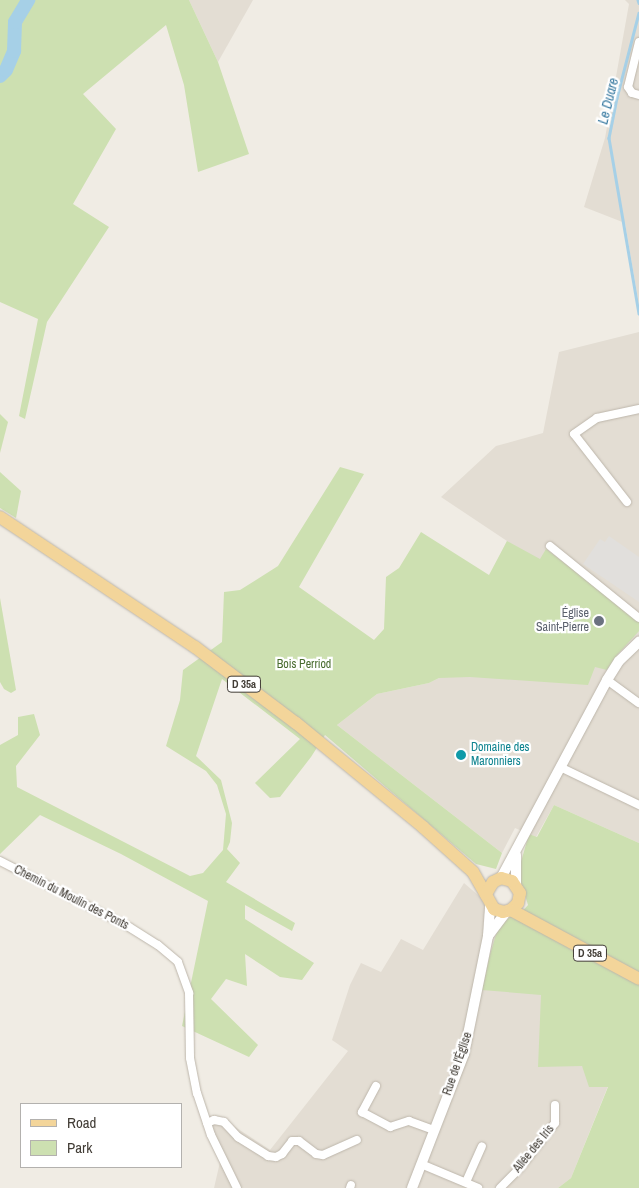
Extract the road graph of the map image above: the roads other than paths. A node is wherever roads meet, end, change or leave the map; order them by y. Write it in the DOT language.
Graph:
graph roads {
  1 [pos="639,42"];
  2 [pos="639,95"];
  3 [pos="639,409"];
  4 [pos="627,502"];
  5 [pos="0,517"];
  6 [pos="550,546"];
  7 [pos="639,618"];
  8 [pos="639,642"];
  9 [pos="607,680"];
  10 [pos="639,703"];
  11 [pos="560,767"];
  12 [pos="639,805"];
  13 [pos="517,853"];
  14 [pos="0,860"];
  15 [pos="473,872"];
  16 [pos="497,880"];
  17 [pos="516,884"];
  18 [pos="488,900"];
  19 [pos="513,906"];
  20 [pos="488,936"];
  21 [pos="639,979"];
  22 [pos="376,1086"];
  23 [pos="554,1105"];
  24 [pos="207,1123"];
  25 [pos="434,1130"];
  26 [pos="357,1140"];
  27 [pos="482,1146"];
  28 [pos="421,1164"];
  29 [pos="466,1182"];
  30 [pos="237,1188"];
  31 [pos="412,1188"];
  32 [pos="478,1188"];
  33 [pos="500,1188"];
  1 -- 2 [label="street"];
  3 -- 4 [label="street"];
  5 -- 15 [label="main road, D 35a"];
  6 -- 7 [label="street"];
  8 -- 9 [label="street"];
  9 -- 10 [label="street"];
  9 -- 11 [label="street"];
  11 -- 12 [label="street"];
  11 -- 13 [label="street"];
  13 -- 16 [label="street"];
  13 -- 17 [label="street"];
  14 -- 24 [label="street, Chemin du Moulin des Ponts"];
  15 -- 16 [label="main road, D 35a"];
  15 -- 18 [label="main road, D 35a"];
  16 -- 17 [label="main road"];
  16 -- 18 [label="main road"];
  17 -- 19 [label="main road"];
  18 -- 19 [label="main road"];
  18 -- 20 [label="street, Rue de l'Église"];
  19 -- 20 [label="street, Rue de l'Église"];
  19 -- 21 [label="main road, D 35a"];
  20 -- 25 [label="street, Rue de l'Église"];
  22 -- 25 [label="street"];
  23 -- 33 [label="street, Allée des Iris"];
  24 -- 26 [label="street"];
  24 -- 30 [label="street, Chemin du Moulin des Ponts"];
  25 -- 28 [label="street, Rue de l'Église"];
  27 -- 29 [label="street"];
  28 -- 29 [label="street"];
  28 -- 31 [label="street, Rue de l'Église"];
  29 -- 32 [label="street"];
}
